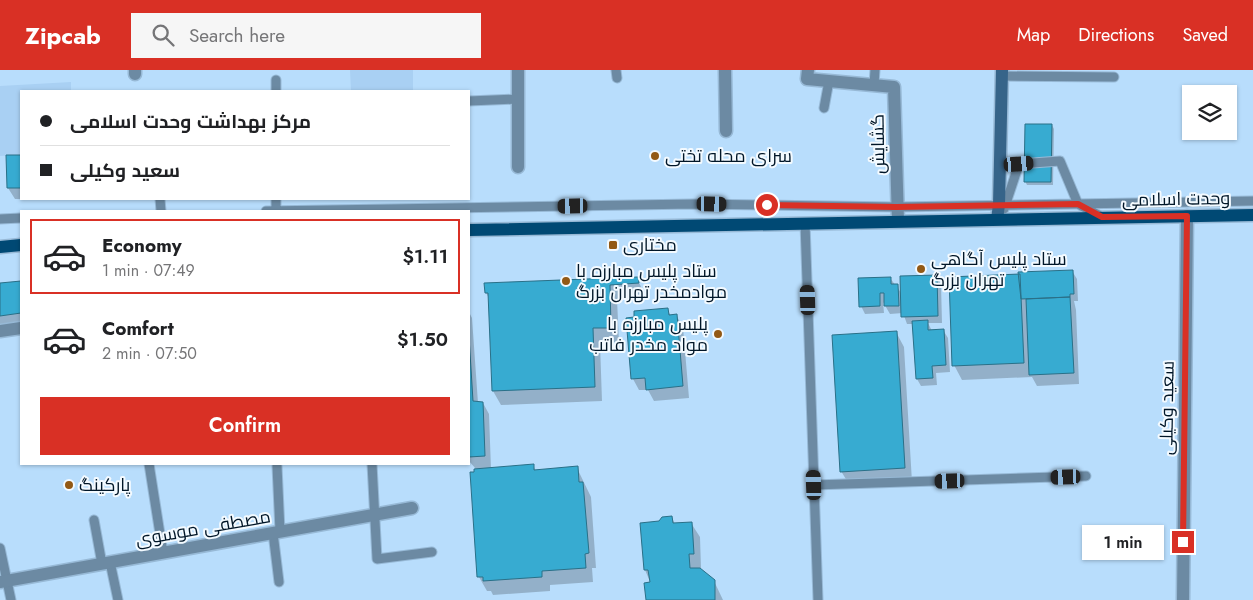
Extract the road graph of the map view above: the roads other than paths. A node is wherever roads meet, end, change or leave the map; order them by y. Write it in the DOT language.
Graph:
graph roads {
  1 [pos="518,70"];
  2 [pos="726,70"];
  3 [pos="808,70"];
  4 [pos="875,70"];
  5 [pos="1002,73"];
  6 [pos="1114,77"];
  7 [pos="276,80"];
  8 [pos="829,81"];
  9 [pos="874,85"];
  10 [pos="276,90"];
  11 [pos="518,99"];
  12 [pos="470,100"];
  13 [pos="824,108"];
  14 [pos="726,131"];
  15 [pos="518,168"];
  16 [pos="1253,201"];
  17 [pos="1078,204"];
  18 [pos="1003,205"];
  19 [pos="896,207"];
  20 [pos="336,210"];
  21 [pos="1253,215"];
  22 [pos="1187,216"];
  23 [pos="1102,217"];
  24 [pos="20,218"];
  25 [pos="0,219"];
  26 [pos="997,219"];
  27 [pos="898,221"];
  28 [pos="806,223"];
  29 [pos="470,230"];
  30 [pos="20,245"];
  31 [pos="0,247"];
  32 [pos="20,328"];
  33 [pos="0,331"];
  34 [pos="149,465"];
  35 [pos="372,465"];
  36 [pos="277,466"];
  37 [pos="1086,476"];
  38 [pos="814,485"];
  39 [pos="412,508"];
  40 [pos="376,514"];
  41 [pos="94,520"];
  42 [pos="277,532"];
  43 [pos="0,548"];
  44 [pos="432,552"];
  45 [pos="163,553"];
  46 [pos="106,563"];
  47 [pos="3,581"];
  48 [pos="279,582"];
  49 [pos="11,600"];
  50 [pos="118,600"];
  51 [pos="818,600"];
  52 [pos="1183,600"];
  1 -- 11 [label="street"];
  2 -- 14 [label="street"];
  3 -- 8 [label="street, گشایش"];
  4 -- 9 [label="lane"];
  5 -- 6 [label="lane"];
  5 -- 18 [label="street"];
  7 -- 10 [label="lane"];
  8 -- 9 [label="street, گشایش"];
  8 -- 13 [label="lane"];
  9 -- 19 [label="street, گشایش"];
  11 -- 12 [label="lane"];
  11 -- 15 [label="street"];
  16 -- 17 [label="lane"];
  17 -- 18 [label="lane"];
  17 -- 18 [label="lane"];
  17 -- 23 [label="lane"];
  18 -- 19 [label="lane"];
  18 -- 26 [label="street"];
  19 -- 20 [label="lane"];
  19 -- 27 [label="street, گشایش"];
  21 -- 22 [label="main road, وحدت اسلامی"];
  22 -- 23 [label="main road, وحدت اسلامی"];
  22 -- 52 [label="street, سعید وکیلی"];
  23 -- 26 [label="main road, وحدت اسلامی"];
  24 -- 25 [label="lane"];
  26 -- 27 [label="main road, وحدت اسلامی"];
  27 -- 28 [label="main road, وحدت اسلامی"];
  28 -- 29 [label="main road, وحدت اسلامی"];
  28 -- 38 [label="lane"];
  30 -- 31 [label="main road"];
  32 -- 33 [label="street"];
  34 -- 45 [label="lane"];
  35 -- 40 [label="lane"];
  36 -- 42 [label="lane"];
  37 -- 38 [label="lane"];
  38 -- 51 [label="lane"];
  39 -- 40 [label="street, مصطفی موسوی"];
  40 -- 42 [label="street, مصطفی موسوی"];
  40 -- 44 [label="lane"];
  41 -- 46 [label="lane"];
  42 -- 45 [label="street, مصطفی موسوی"];
  42 -- 48 [label="lane"];
  43 -- 47 [label="lane"];
  45 -- 46 [label="street, مصطفی موسوی"];
  46 -- 47 [label="street, مصطفی موسوی"];
  46 -- 50 [label="lane"];
  47 -- 49 [label="lane"];
}
